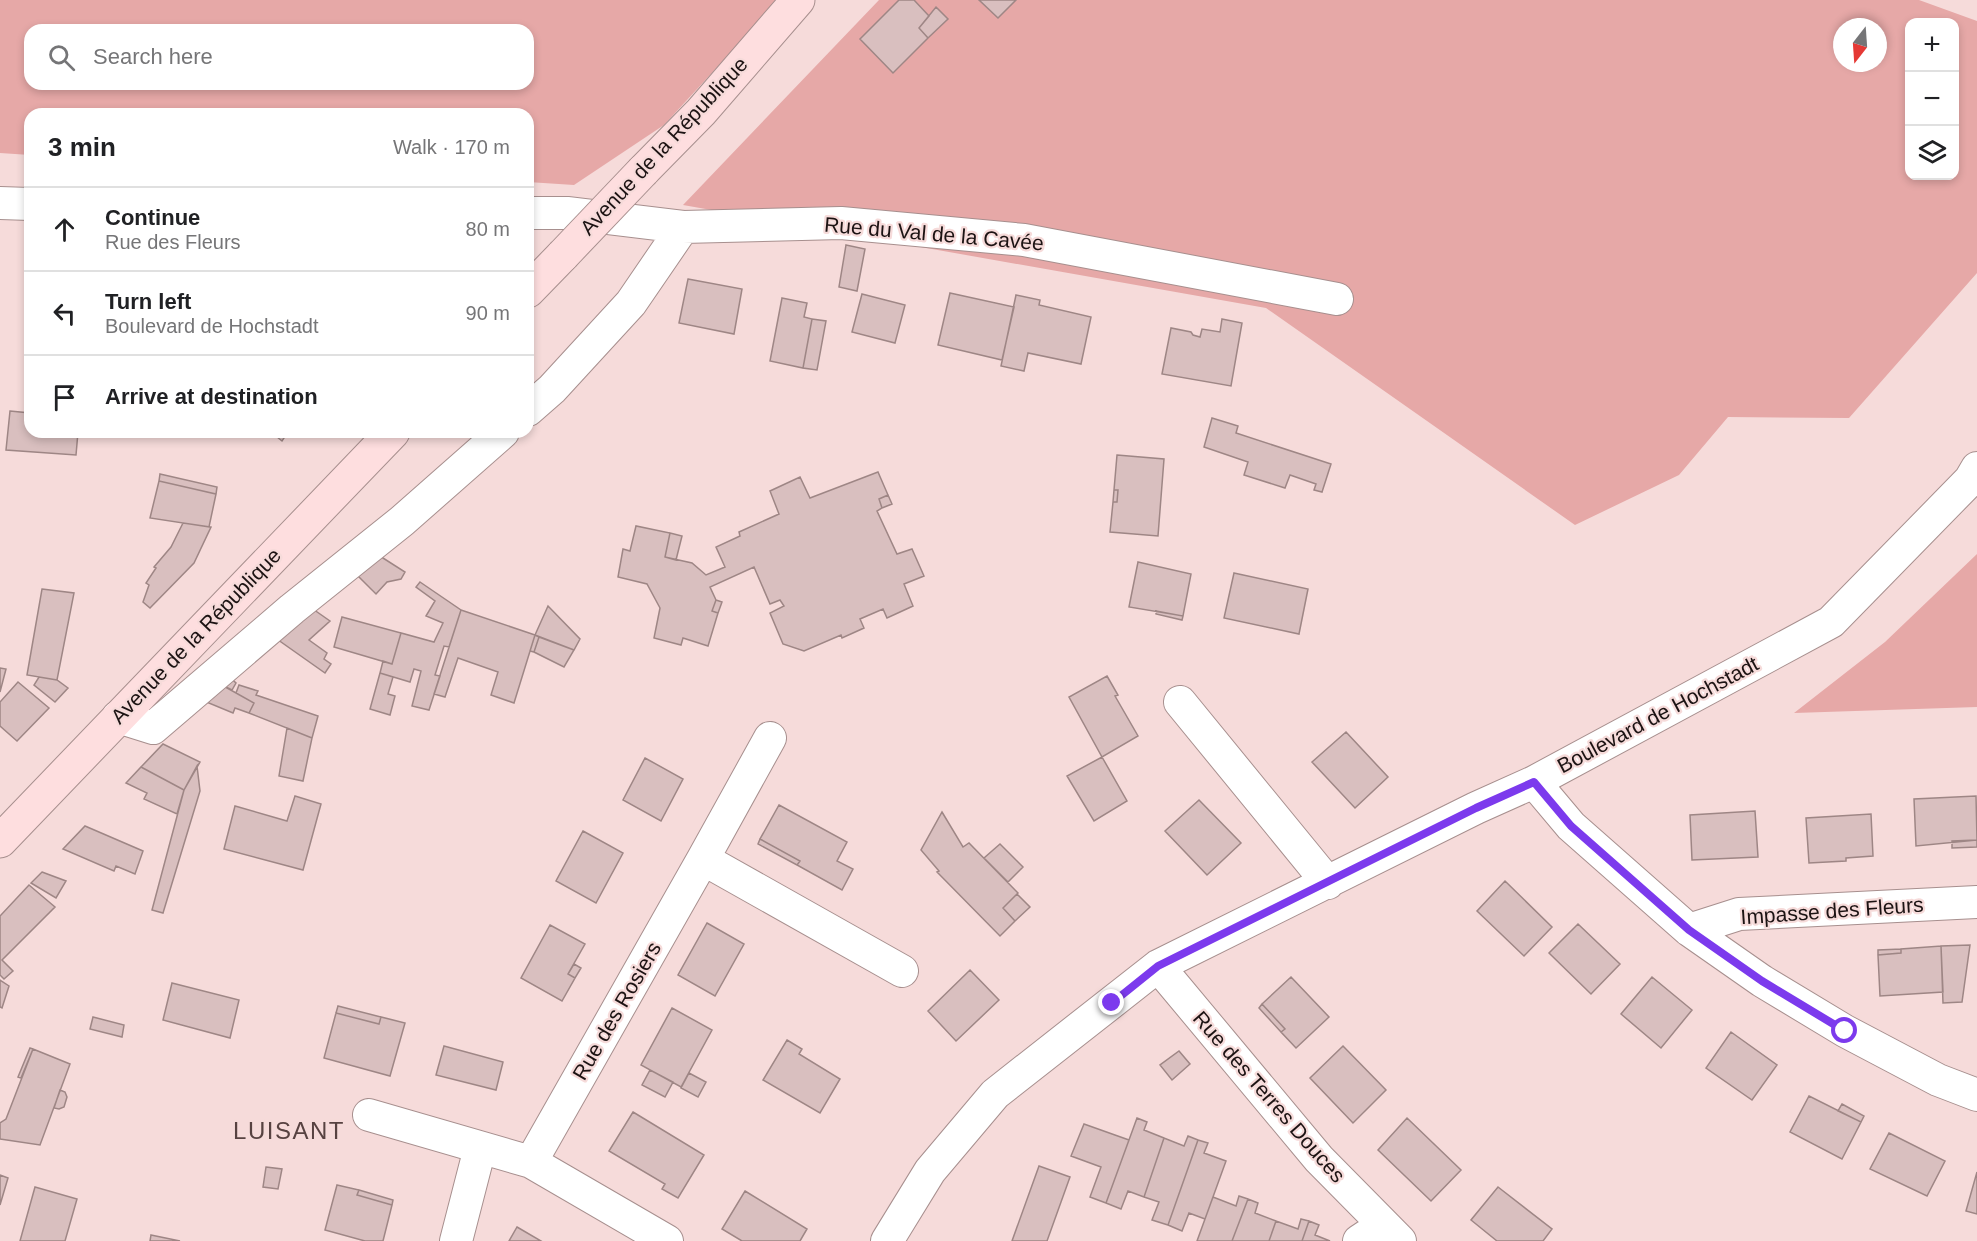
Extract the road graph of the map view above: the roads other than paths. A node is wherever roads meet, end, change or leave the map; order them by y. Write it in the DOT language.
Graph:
graph roads {
  1 [pos="798,0"];
  2 [pos="0,203"];
  3 [pos="24,204"];
  4 [pos="534,213"];
  5 [pos="683,227"];
  6 [pos="534,285"];
  7 [pos="1337,299"];
  8 [pos="534,405"];
  9 [pos="387,438"];
  10 [pos="496,438"];
  11 [pos="1977,468"];
  12 [pos="1180,702"];
  13 [pos="118,717"];
  14 [pos="770,738"];
  15 [pos="1534,782"];
  16 [pos="0,840"];
  17 [pos="703,859"];
  18 [pos="1328,883"];
  19 [pos="1977,902"];
  20 [pos="1689,930"];
  21 [pos="1158,966"];
  22 [pos="902,971"];
  23 [pos="1977,1095"];
  24 [pos="369,1115"];
  25 [pos="480,1148"];
  26 [pos="531,1162"];
  27 [pos="1381,1236"];
  28 [pos="456,1241"];
  29 [pos="667,1241"];
  30 [pos="887,1241"];
  1 -- 6 [label="main road, Avenue de la République, bridge"];
  2 -- 3 [label="street"];
  4 -- 5 [label="street, Rue du Val de la Cavée"];
  5 -- 7 [label="street, Rue du Val de la Cavée"];
  5 -- 8 [label="street"];
  9 -- 13 [label="main road, Avenue de la République"];
  10 -- 13 [label="street"];
  11 -- 15 [label="street, Boulevard de Hochstadt"];
  12 -- 18 [label="street"];
  13 -- 16 [label="main road, Avenue de la République"];
  14 -- 17 [label="street, Rue des Rosiers"];
  15 -- 18 [label="street, Boulevard de Hochstadt"];
  15 -- 20 [label="street"];
  17 -- 22 [label="street"];
  17 -- 26 [label="street, Rue des Rosiers"];
  18 -- 21 [label="street, Boulevard de Hochstadt"];
  19 -- 20 [label="street, Impasse des Fleurs"];
  20 -- 23 [label="street"];
  21 -- 27 [label="street, Rue des Terres Douces"];
  21 -- 30 [label="street, Boulevard de Hochstadt"];
  24 -- 25 [label="street"];
  25 -- 26 [label="street"];
  25 -- 28 [label="street"];
  26 -- 29 [label="street"];
}
